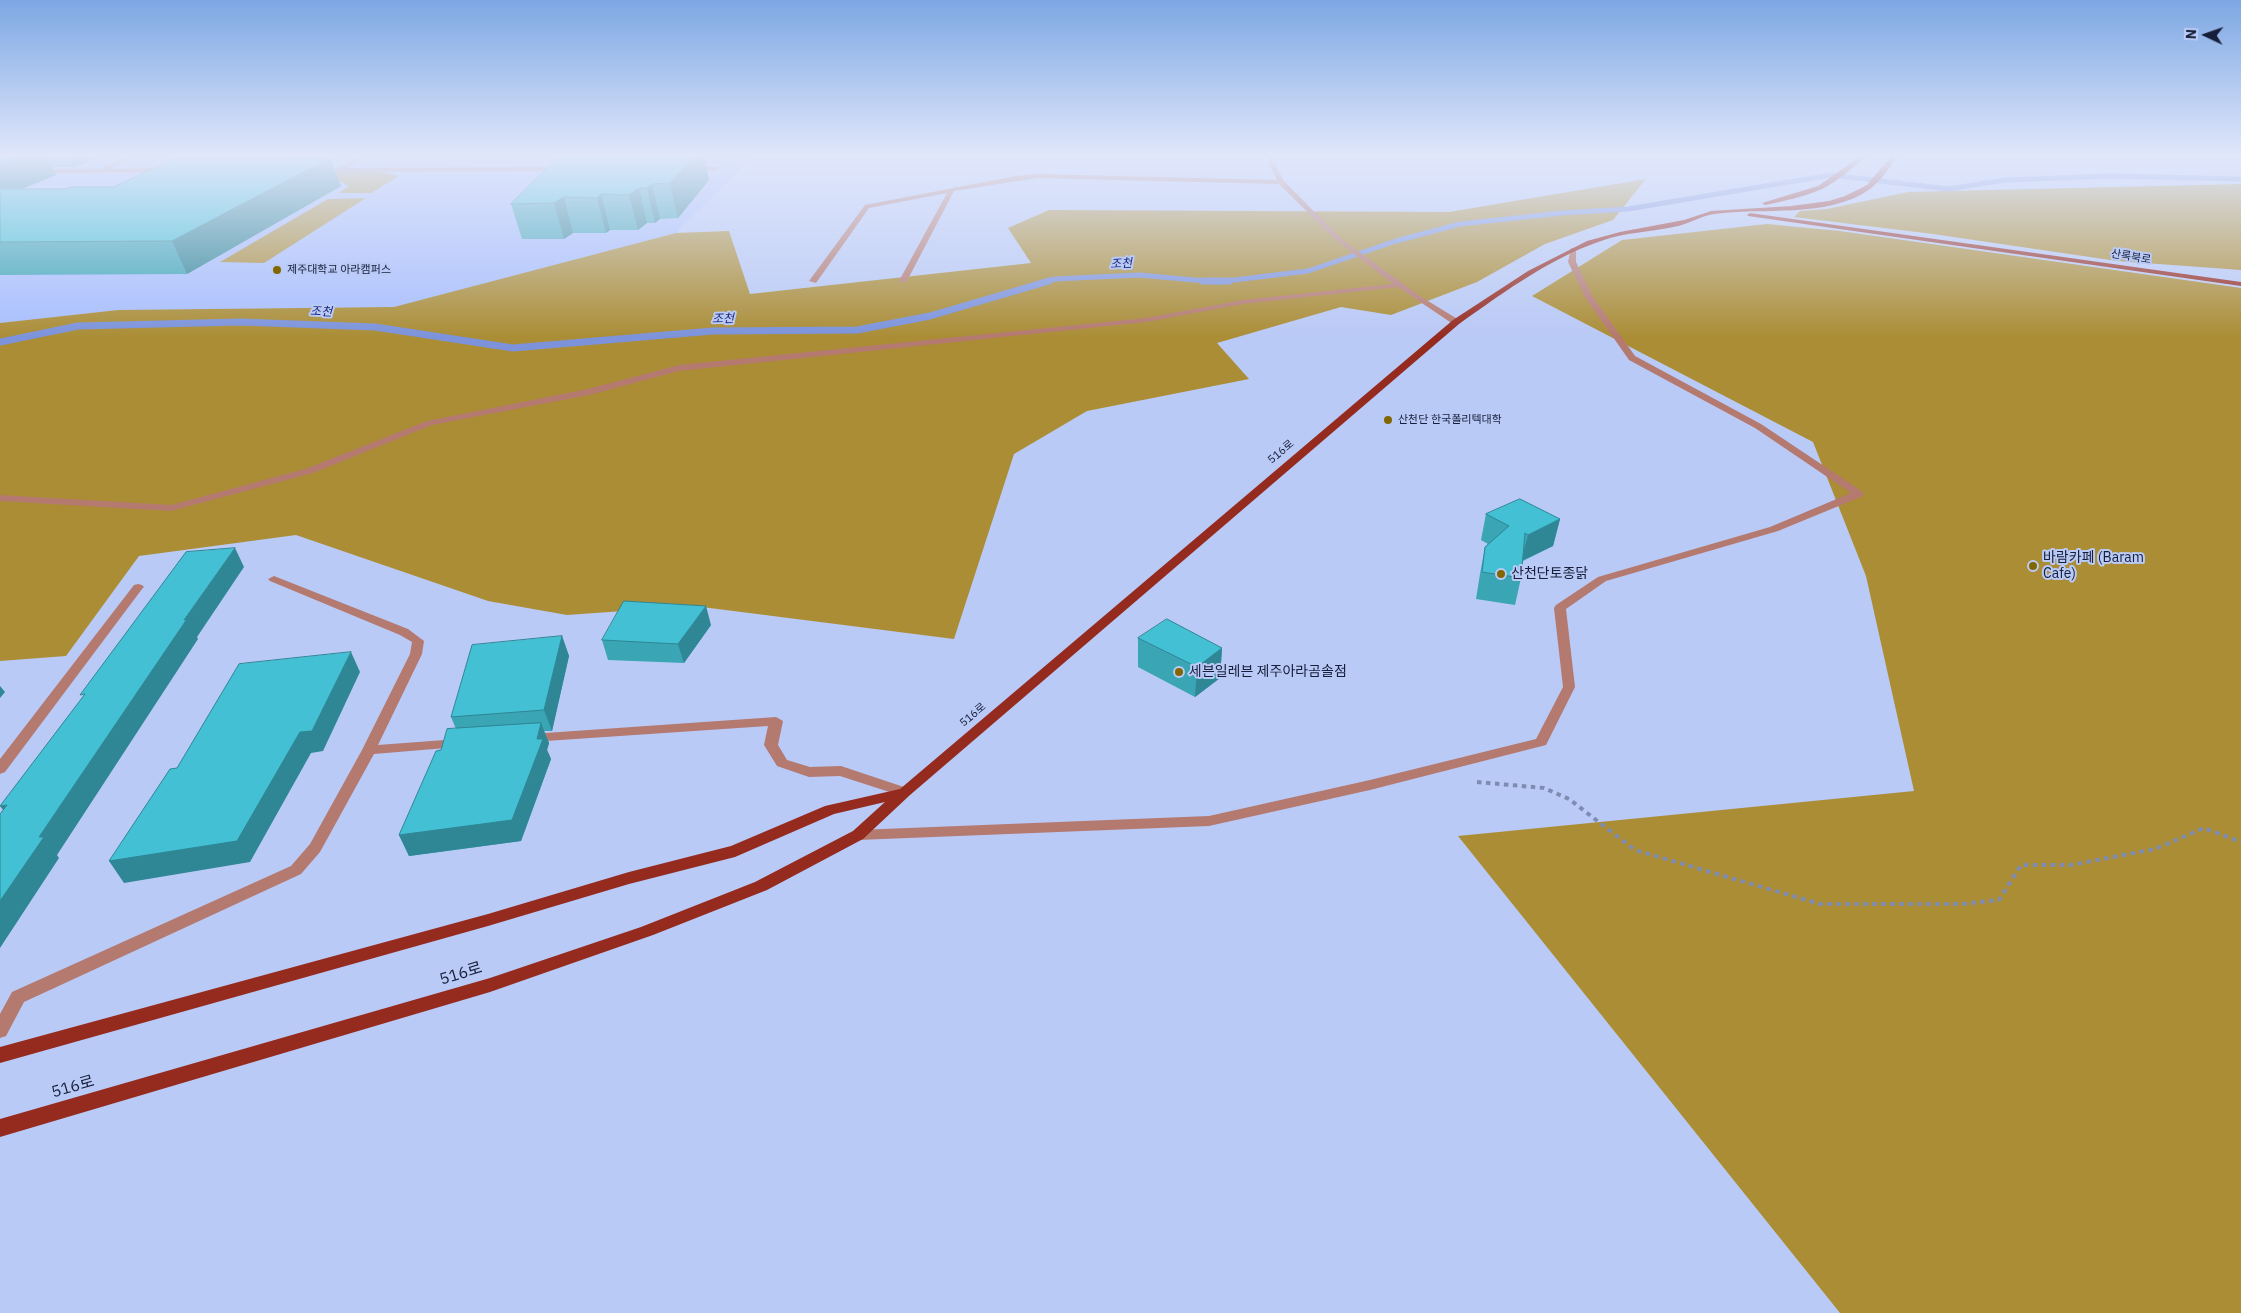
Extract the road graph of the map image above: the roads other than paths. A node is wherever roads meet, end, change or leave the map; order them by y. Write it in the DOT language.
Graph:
graph roads {
  1 [pos="861,215"];
  2 [pos="938,215"];
  3 [pos="1314,215"];
  4 [pos="1707,215"];
  5 [pos="1750,215"];
  6 [pos="1573,249"];
  7 [pos="813,281"];
  8 [pos="903,281"];
  9 [pos="2241,284"];
  10 [pos="1400,285"];
  11 [pos="1456,322"];
  12 [pos="0,498"];
  13 [pos="274,579"];
  14 [pos="138,587"];
  15 [pos="518,739"];
  16 [pos="468,743"];
  17 [pos="369,750"];
  18 [pos="0,769"];
  19 [pos="905,792"];
  20 [pos="858,835"];
  21 [pos="0,1031"];
  22 [pos="0,1055"];
  23 [pos="0,1128"];
  1 -- 7 [label="street"];
  2 -- 8 [label="street"];
  3 -- 10 [label="street"];
  4 -- 6 [label="main road, 516로"];
  5 -- 9 [label="main road, 산록북로"];
  6 -- 11 [label="main road, 516로"];
  6 -- 20 [label="street"];
  10 -- 11 [label="street"];
  10 -- 12 [label="street"];
  11 -- 19 [label="main road, 516로"];
  13 -- 17 [label="street"];
  14 -- 18 [label="street"];
  15 -- 19 [label="street"];
  16 -- 17 [label="street"];
  17 -- 21 [label="street"];
  19 -- 20 [label="main road, 516로"];
  19 -- 22 [label="main road, 516로"];
  20 -- 23 [label="main road, 516로"];
}
